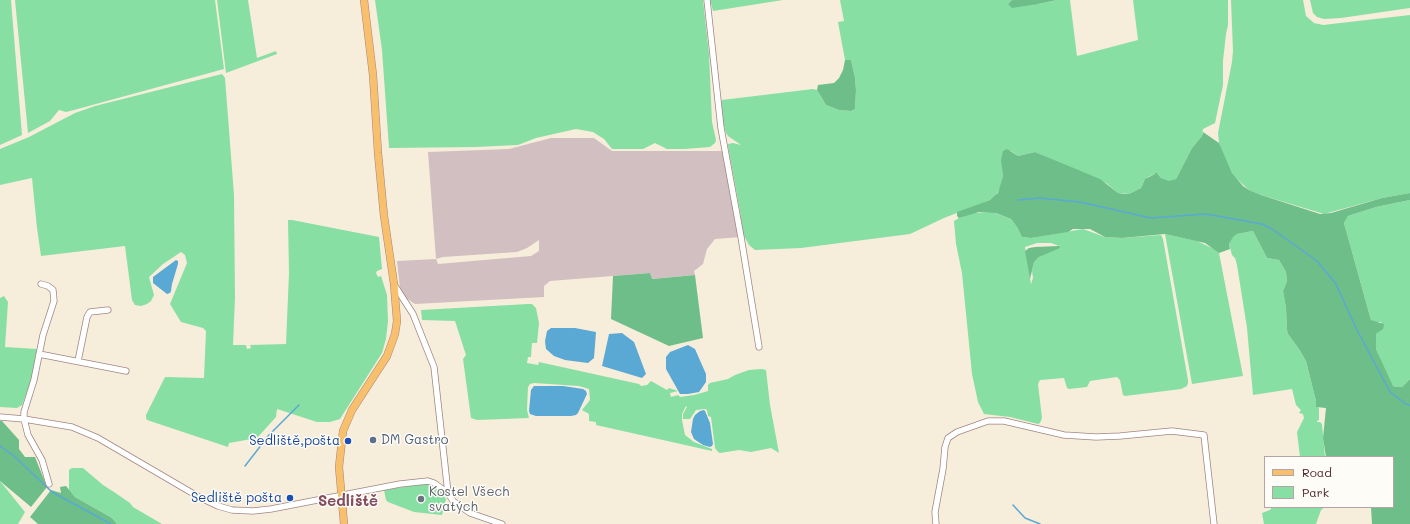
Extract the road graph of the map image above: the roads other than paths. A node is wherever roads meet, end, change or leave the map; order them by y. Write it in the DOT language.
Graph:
graph roads {
  1 [pos="364,0"];
  2 [pos="707,0"];
  3 [pos="41,284"];
  4 [pos="394,284"];
  5 [pos="108,310"];
  6 [pos="759,347"];
  7 [pos="39,354"];
  8 [pos="78,361"];
  9 [pos="126,372"];
  10 [pos="0,417"];
  11 [pos="24,419"];
  12 [pos="49,484"];
  13 [pos="448,493"];
  14 [pos="340,495"];
  15 [pos="344,524"];
  16 [pos="502,524"];
  17 [pos="936,524"];
  18 [pos="1214,524"];
  1 -- 4 [label="main road"];
  2 -- 6 [label="street"];
  3 -- 7 [label="street"];
  4 -- 13 [label="street"];
  4 -- 14 [label="main road"];
  5 -- 8 [label="street"];
  7 -- 8 [label="street"];
  7 -- 11 [label="street"];
  8 -- 9 [label="street"];
  10 -- 11 [label="street"];
  11 -- 12 [label="street"];
  11 -- 14 [label="street"];
  13 -- 14 [label="street"];
  13 -- 16 [label="street"];
  14 -- 15 [label="main road"];
  17 -- 18 [label="street"];
}
